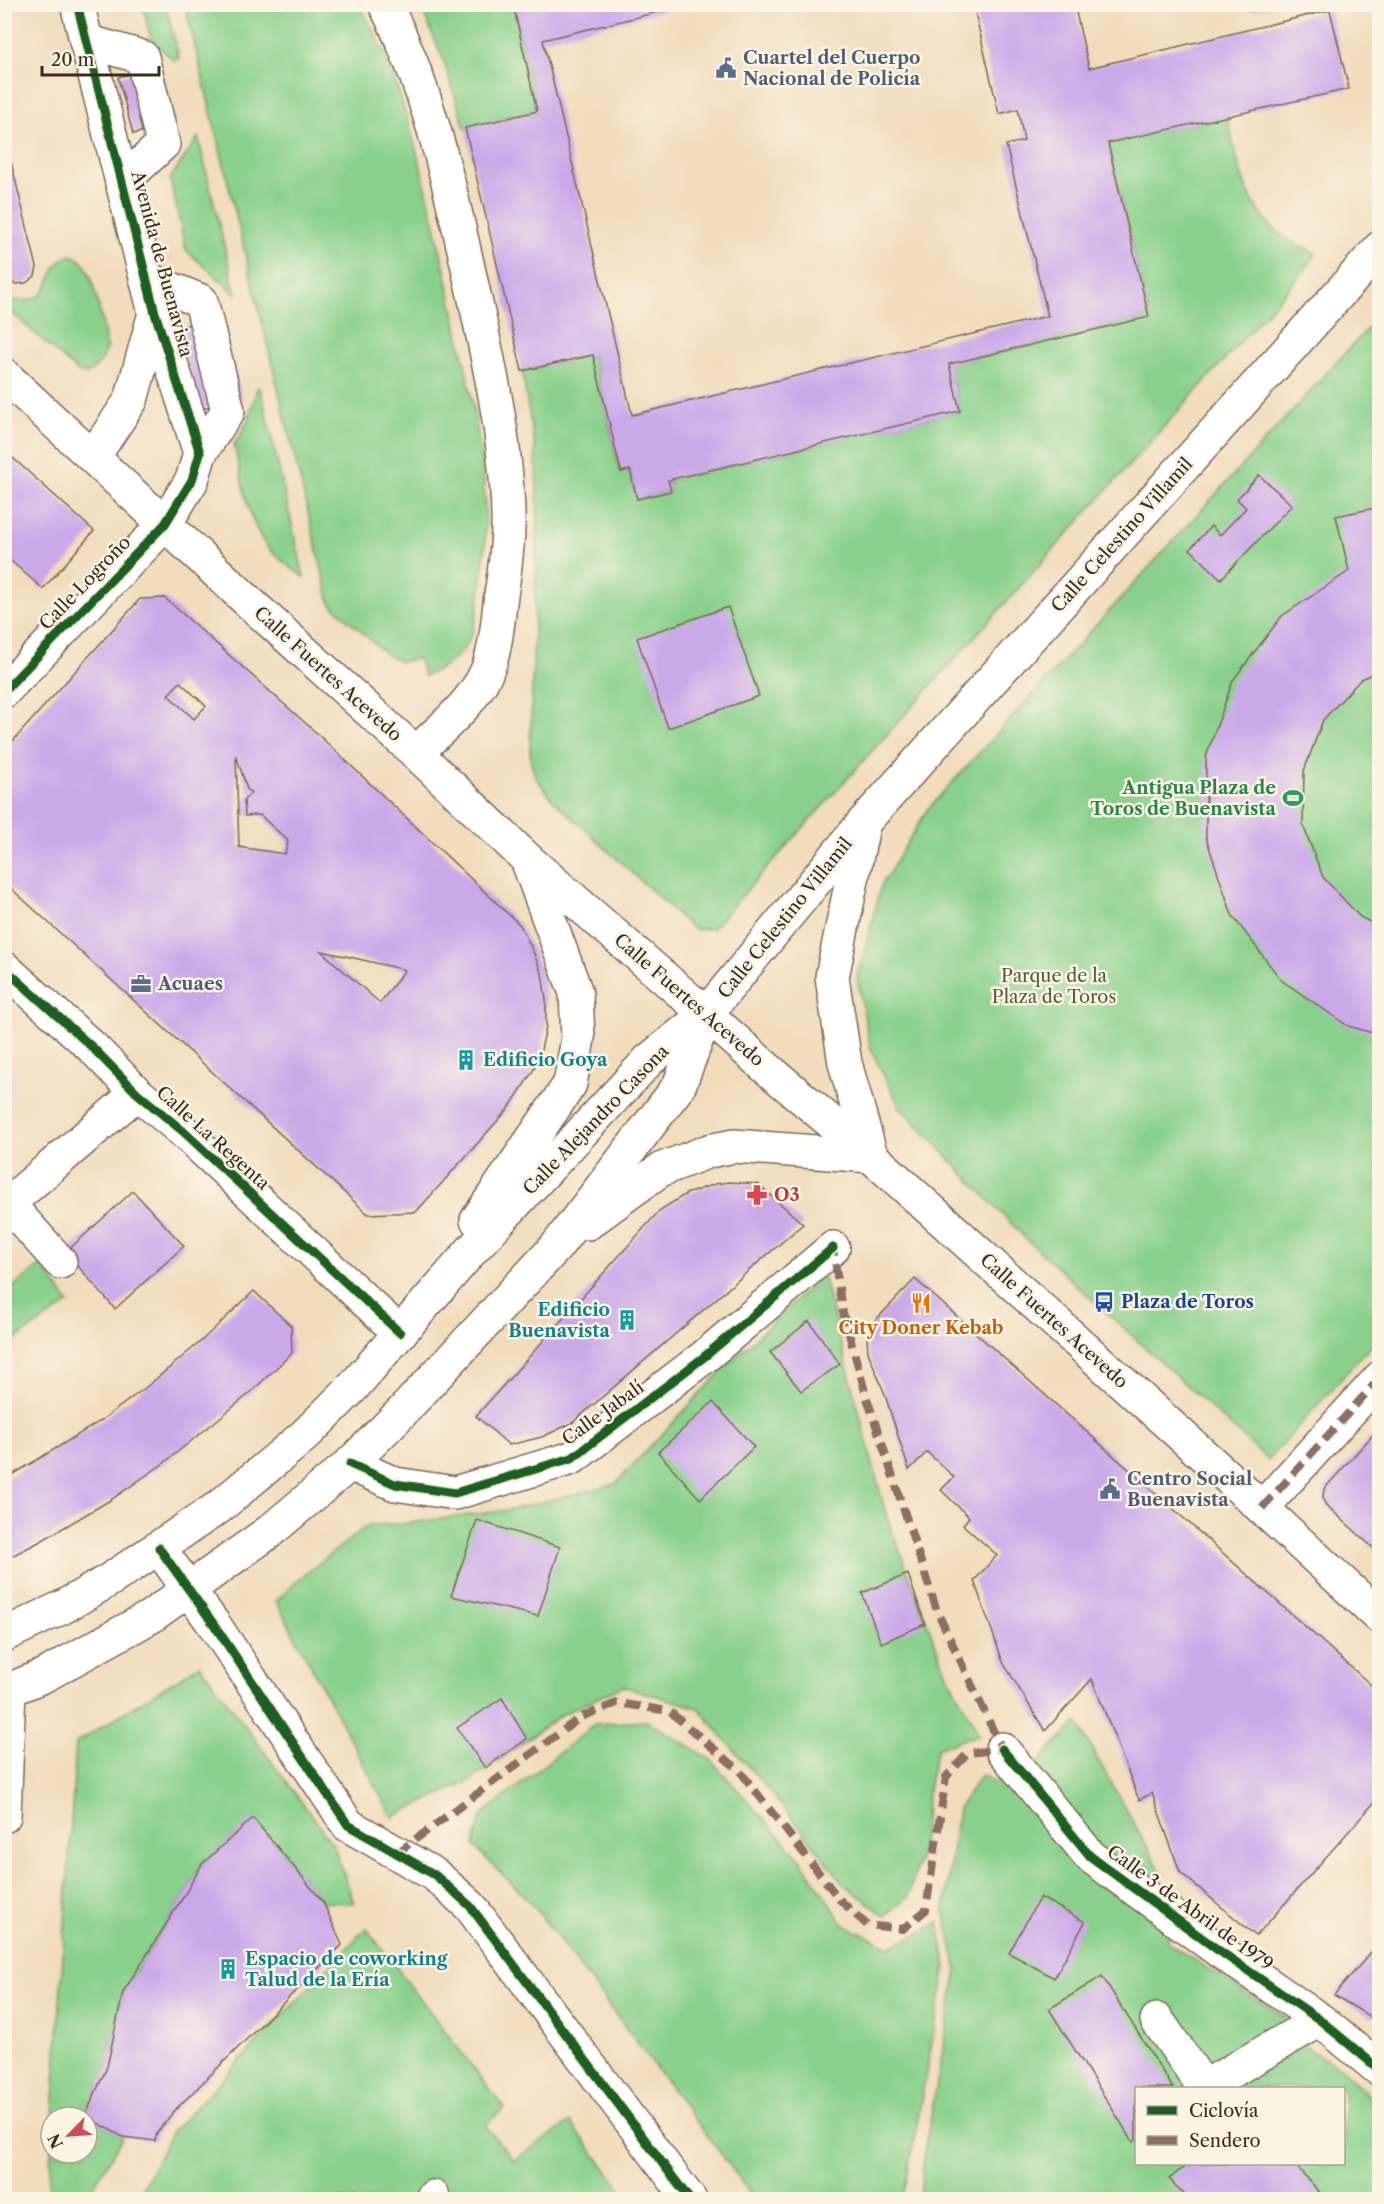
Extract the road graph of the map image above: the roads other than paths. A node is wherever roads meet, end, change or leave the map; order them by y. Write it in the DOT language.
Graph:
graph roads {
  1 [pos="77,4"];
  2 [pos="385,4"];
  3 [pos="86,42"];
  4 [pos="122,182"];
  5 [pos="1380,248"];
  6 [pos="147,279"];
  7 [pos="155,313"];
  8 [pos="4,375"];
  9 [pos="200,453"];
  10 [pos="93,457"];
  11 [pos="165,524"];
  12 [pos="4,691"];
  13 [pos="416,753"];
  14 [pos="864,822"];
  15 [pos="527,860"];
  16 [pos="4,968"];
  17 [pos="706,1014"];
  18 [pos="137,1093"];
  19 [pos="871,1156"];
  20 [pos="6,1206"];
  21 [pos="556,1247"];
  22 [pos="833,1248"];
  23 [pos="60,1262"];
  24 [pos="400,1333"];
  25 [pos="1380,1378"];
  26 [pos="350,1464"];
  27 [pos="1262,1508"];
  28 [pos="159,1548"];
  29 [pos="190,1590"];
  30 [pos="1380,1617"];
  31 [pos="4,1635"];
  32 [pos="7,1691"];
  33 [pos="1002,1749"];
  34 [pos="4,1816"];
  35 [pos="1157,2020"];
  36 [pos="1320,2020"];
  37 [pos="1347,2041"];
  38 [pos="1380,2050"];
  39 [pos="1380,2070"];
  40 [pos="690,2199"];
  1 -- 3 [label="main road, Avenida de Buenavista"];
  2 -- 13 [label="main road"];
  3 -- 4 [label="main road, Avenida de Buenavista"];
  3 -- 4 [label="main road"];
  4 -- 6 [label="main road, Avenida de Buenavista"];
  5 -- 14 [label="main road, Calle Celestino Villamil"];
  6 -- 7 [label="main road, Avenida de Buenavista"];
  6 -- 9 [label="main road"];
  7 -- 9 [label="main road, Avenida de Buenavista"];
  7 -- 10 [label="main road, Avenida de Buenavista"];
  8 -- 10 [label="main road, Calle Fuertes Acevedo"];
  9 -- 11 [label="main road"];
  10 -- 11 [label="main road, Calle Fuertes Acevedo"];
  11 -- 12 [label="main road, Calle Logroño"];
  11 -- 13 [label="main road, Calle Fuertes Acevedo"];
  13 -- 15 [label="main road, Calle Fuertes Acevedo"];
  14 -- 17 [label="main road, Calle Celestino Villamil"];
  14 -- 19 [label="main road, Calle Celestino Villamil"];
  15 -- 17 [label="main road, Calle Fuertes Acevedo"];
  15 -- 24 [label="main road, Calle Alejandro Casona"];
  16 -- 18 [label="main road, Calle La Regenta"];
  17 -- 19 [label="main road, Calle Fuertes Acevedo"];
  17 -- 21 [label="main road, Calle Alejandro Casona"];
  17 -- 24 [label="main road, Calle Alejandro Casona"];
  18 -- 20 [label="main road"];
  18 -- 24 [label="main road, Calle La Regenta"];
  19 -- 21 [label="main road, Calle Alejandro Casona"];
  19 -- 27 [label="main road, Calle Fuertes Acevedo"];
  20 -- 23 [label="main road"];
  21 -- 26 [label="main road, Calle Alejandro Casona"];
  22 -- 26 [label="main road, Calle Jabalí"];
  24 -- 28 [label="main road, Calle Alejandro Casona"];
  25 -- 27 [label="main road"];
  26 -- 29 [label="main road, Calle Alejandro Casona"];
  27 -- 30 [label="main road, Calle Fuertes Acevedo"];
  28 -- 29 [label="main road"];
  28 -- 31 [label="main road, Calle Alejandro Casona"];
  29 -- 32 [label="main road, Calle Alejandro Casona"];
  29 -- 40 [label="main road"];
  32 -- 34 [label="main road"];
  33 -- 36 [label="main road, Calle 3 de Abril de 1979"];
  35 -- 36 [label="main road"];
  36 -- 37 [label="main road, Calle 3 de Abril de 1979"];
  37 -- 38 [label="main road, Calle 3 de Abril de 1979"];
  37 -- 39 [label="main road, Calle 3 de Abril de 1979"];
}
